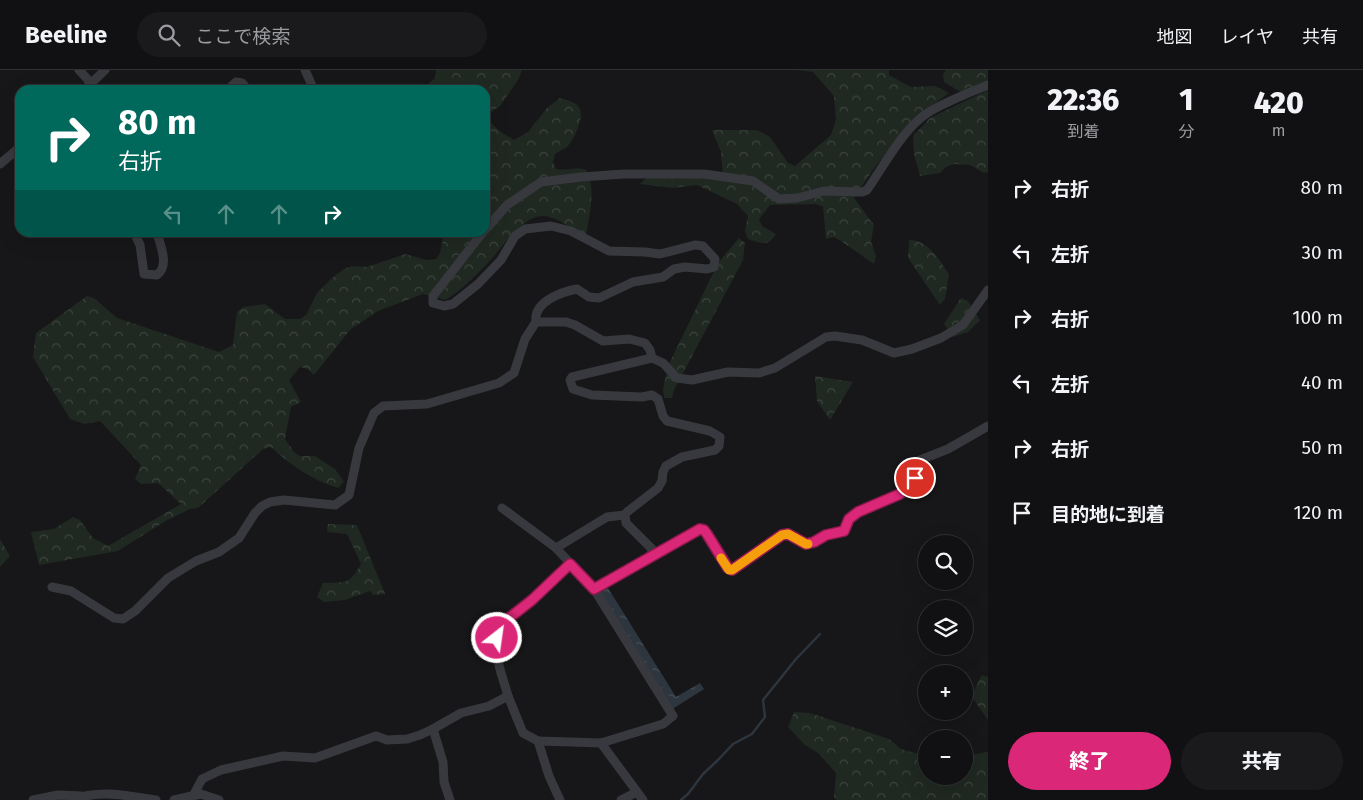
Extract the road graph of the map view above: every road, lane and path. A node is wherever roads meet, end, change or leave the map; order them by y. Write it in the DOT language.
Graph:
graph roads {
  1 [pos="79,70"];
  2 [pos="106,70"];
  3 [pos="305,70"];
  4 [pos="93,85"];
  5 [pos="95,85"];
  6 [pos="233,85"];
  7 [pos="244,85"];
  8 [pos="312,85"];
  9 [pos="988,85"];
  10 [pos="15,150"];
  11 [pos="0,164"];
  12 [pos="490,224"];
  13 [pos="136,237"];
  14 [pos="158,237"];
  15 [pos="479,237"];
  16 [pos="988,290"];
  17 [pos="536,322"];
  18 [pos="652,358"];
  19 [pos="988,426"];
  20 [pos="502,508"];
  21 [pos="625,515"];
  22 [pos="556,548"];
  23 [pos="651,557"];
  24 [pos="570,564"];
  25 [pos="52,587"];
  26 [pos="594,589"];
  27 [pos="508,696"];
  28 [pos="433,729"];
  29 [pos="538,741"];
  30 [pos="601,743"];
  31 [pos="637,792"];
  32 [pos="194,794"];
  33 [pos="82,796"];
  34 [pos="101,797"];
  35 [pos="33,800"];
  36 [pos="72,800"];
  37 [pos="156,800"];
  38 [pos="174,800"];
  39 [pos="219,800"];
  40 [pos="450,800"];
  41 [pos="560,800"];
  42 [pos="621,800"];
  43 [pos="643,800"];
  1 -- 4 [label="street"];
  2 -- 5 [label="street"];
  3 -- 8 [label="street"];
  6 -- 7 [label="street"];
  9 -- 12 [label="street"];
  10 -- 11 [label="street"];
  13 -- 14 [label="street"];
  15 -- 17 [label="street"];
  16 -- 18 [label="street"];
  17 -- 18 [label="street"];
  17 -- 25 [label="street"];
  18 -- 21 [label="street"];
  19 -- 23 [label="street"];
  20 -- 22 [label="street"];
  21 -- 22 [label="street"];
  21 -- 23 [label="street"];
  22 -- 24 [label="street"];
  23 -- 26 [label="street"];
  24 -- 26 [label="street"];
  24 -- 27 [label="street"];
  26 -- 30 [label="street"];
  27 -- 28 [label="street"];
  27 -- 29 [label="street"];
  28 -- 32 [label="street"];
  28 -- 40 [label="street"];
  29 -- 30 [label="street"];
  29 -- 41 [label="street"];
  30 -- 31 [label="street"];
  31 -- 42 [label="street"];
  31 -- 43 [label="street"];
  32 -- 38 [label="street"];
  32 -- 39 [label="street"];
  33 -- 34 [label="street"];
  33 -- 35 [label="street"];
  33 -- 36 [label="street"];
  34 -- 37 [label="street"];
}
